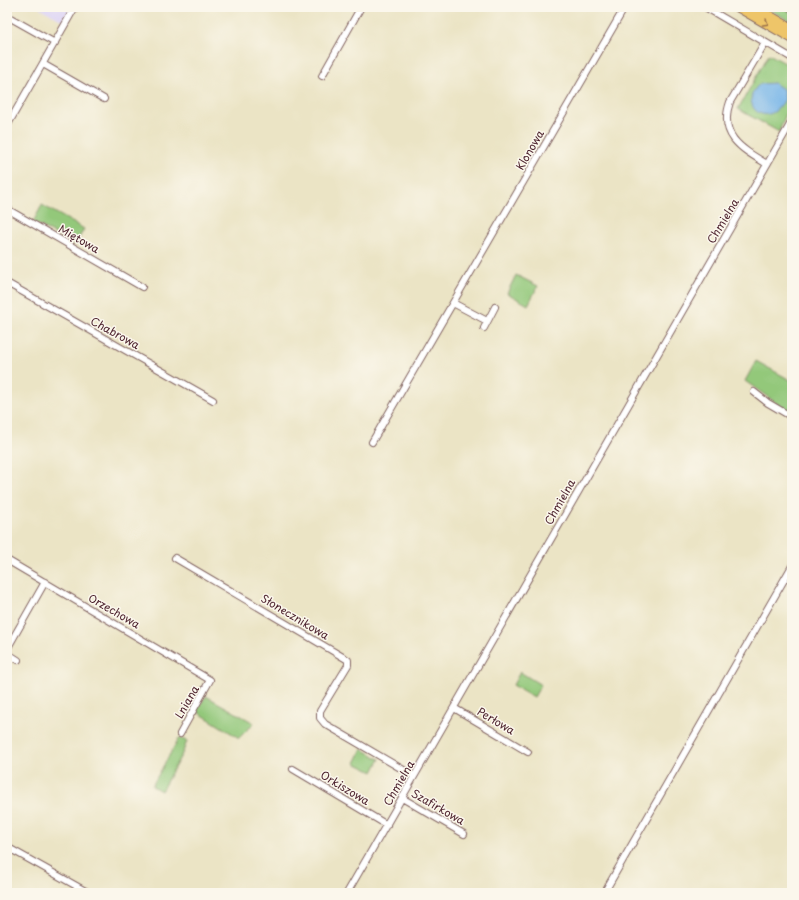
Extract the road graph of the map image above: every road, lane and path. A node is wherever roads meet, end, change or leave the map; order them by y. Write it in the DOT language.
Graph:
graph roads {
  1 [pos="75,7"];
  2 [pos="362,7"];
  3 [pos="625,7"];
  4 [pos="705,7"];
  5 [pos="738,7"];
  6 [pos="754,7"];
  7 [pos="788,7"];
  8 [pos="792,9"];
  9 [pos="7,16"];
  10 [pos="792,29"];
  11 [pos="792,38"];
  12 [pos="55,43"];
  13 [pos="765,43"];
  14 [pos="792,58"];
  15 [pos="43,64"];
  16 [pos="322,76"];
  17 [pos="104,100"];
  18 [pos="792,121"];
  19 [pos="7,126"];
  20 [pos="768,164"];
  21 [pos="7,209"];
  22 [pos="7,283"];
  23 [pos="142,287"];
  24 [pos="453,303"];
  25 [pos="495,308"];
  26 [pos="487,321"];
  27 [pos="484,328"];
  28 [pos="754,392"];
  29 [pos="213,400"];
  30 [pos="792,417"];
  31 [pos="372,442"];
  32 [pos="175,558"];
  33 [pos="7,560"];
  34 [pos="792,566"];
  35 [pos="45,582"];
  36 [pos="7,649"];
  37 [pos="7,653"];
  38 [pos="18,660"];
  39 [pos="210,680"];
  40 [pos="454,708"];
  41 [pos="180,734"];
  42 [pos="528,752"];
  43 [pos="293,769"];
  44 [pos="414,776"];
  45 [pos="402,798"];
  46 [pos="387,825"];
  47 [pos="464,834"];
  48 [pos="7,847"];
  49 [pos="89,893"];
  50 [pos="347,893"];
  51 [pos="604,893"];
  1 -- 12 [label="street"];
  2 -- 16 [label="street"];
  3 -- 24 [label="street, Klonowa"];
  4 -- 13 [label="street"];
  5 -- 11 [label="highway, one-way"];
  6 -- 10 [label="highway"];
  7 -- 8 [label="street"];
  9 -- 12 [label="street"];
  12 -- 15 [label="street"];
  13 -- 14 [label="street"];
  13 -- 20 [label="street"];
  15 -- 17 [label="street"];
  15 -- 19 [label="street"];
  18 -- 20 [label="street, Chmielna"];
  20 -- 40 [label="street, Chmielna"];
  21 -- 23 [label="street, Miętowa"];
  22 -- 29 [label="street, Chabrowa"];
  24 -- 26 [label="street"];
  24 -- 31 [label="street, Klonowa"];
  25 -- 26 [label="street"];
  26 -- 27 [label="street"];
  28 -- 30 [label="street"];
  32 -- 44 [label="street, Słonecznikowa"];
  33 -- 35 [label="street, Orzechowa"];
  34 -- 51 [label="street"];
  35 -- 36 [label="street"];
  35 -- 39 [label="street, Orzechowa"];
  37 -- 38 [label="street"];
  39 -- 41 [label="street, Lniana"];
  40 -- 42 [label="street, Perłowa"];
  40 -- 44 [label="street, Chmielna"];
  43 -- 46 [label="street, Orkiszowa"];
  44 -- 45 [label="street, Chmielna"];
  45 -- 46 [label="street, Chmielna"];
  45 -- 47 [label="street, Szafirkowa"];
  46 -- 50 [label="street, Chmielna"];
  48 -- 49 [label="street"];
}
